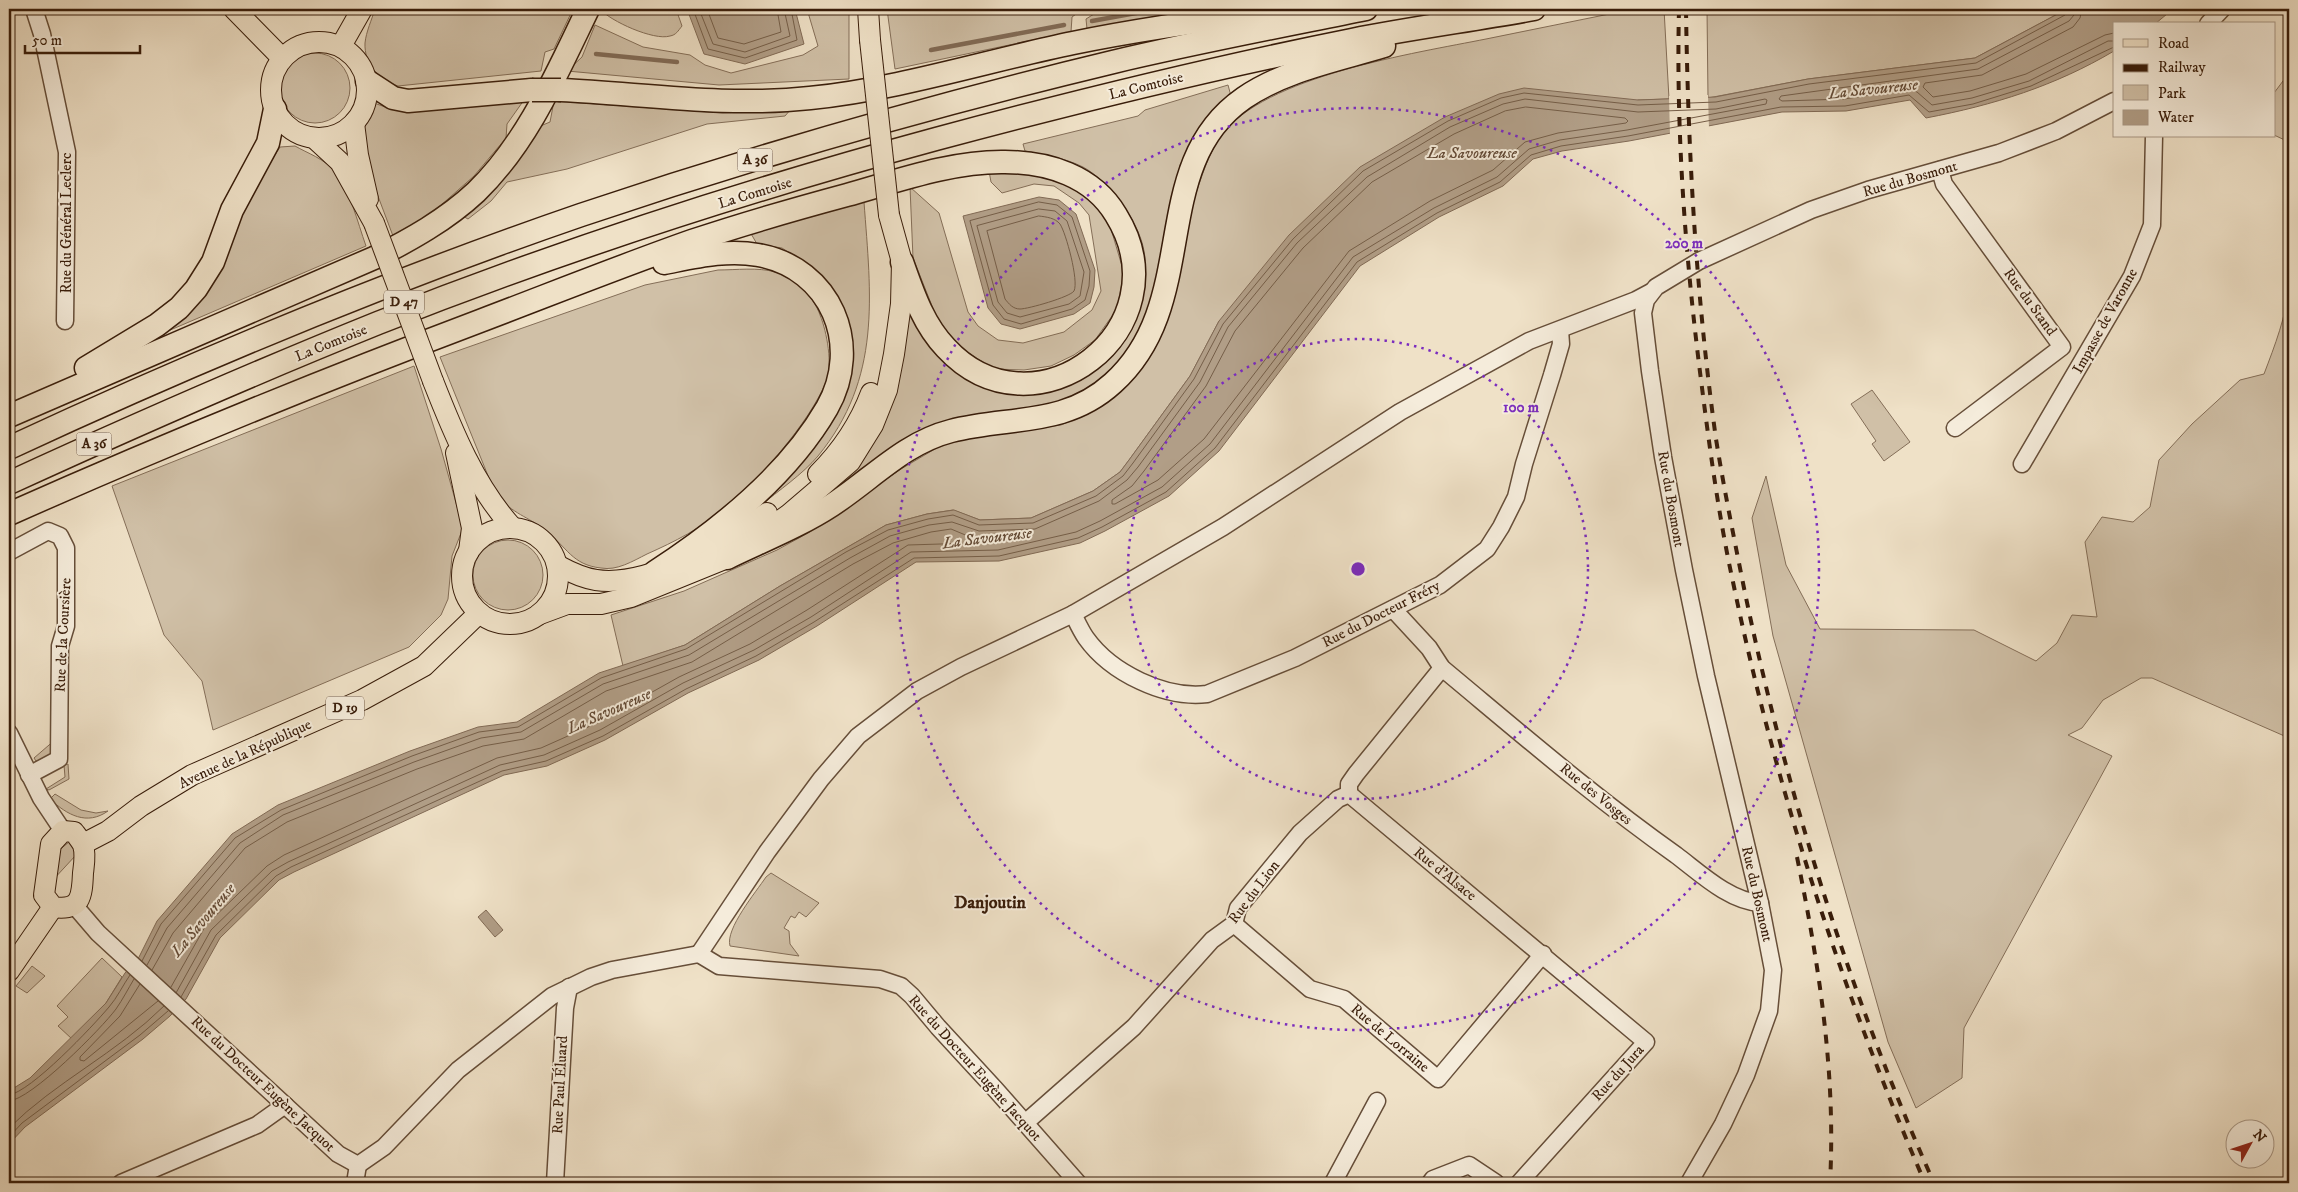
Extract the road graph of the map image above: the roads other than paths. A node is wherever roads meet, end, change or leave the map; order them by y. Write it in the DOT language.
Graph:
graph roads {
  1 [pos="34,9"];
  2 [pos="234,9"];
  3 [pos="362,9"];
  4 [pos="588,9"];
  5 [pos="868,9"];
  6 [pos="1294,9"];
  7 [pos="1366,9"];
  8 [pos="1534,9"];
  9 [pos="2222,9"];
  10 [pos="1466,21"];
  11 [pos="2210,22"];
  12 [pos="341,46"];
  13 [pos="282,58"];
  14 [pos="367,81"];
  15 [pos="2113,101"];
  16 [pos="275,109"];
  17 [pos="354,123"];
  18 [pos="314,138"];
  19 [pos="2154,138"];
  20 [pos="1940,170"];
  21 [pos="889,216"];
  22 [pos="374,223"];
  23 [pos="902,262"];
  24 [pos="557,292"];
  25 [pos="1651,292"];
  26 [pos="65,321"];
  27 [pos="1560,330"];
  28 [pos="9,415"];
  29 [pos="450,426"];
  30 [pos="1955,428"];
  31 [pos="9,448"];
  32 [pos="2022,464"];
  33 [pos="9,483"];
  34 [pos="9,514"];
  35 [pos="512,528"];
  36 [pos="469,551"];
  37 [pos="9,552"];
  38 [pos="727,558"];
  39 [pos="557,565"];
  40 [pos="655,572"];
  41 [pos="1393,610"];
  42 [pos="479,613"];
  43 [pos="540,614"];
  44 [pos="1073,614"];
  45 [pos="1442,668"];
  46 [pos="9,733"];
  47 [pos="29,775"];
  48 [pos="1349,794"];
  49 [pos="63,831"];
  50 [pos="83,844"];
  51 [pos="1760,903"];
  52 [pos="74,905"];
  53 [pos="53,907"];
  54 [pos="1234,924"];
  55 [pos="699,954"];
  56 [pos="1543,954"];
  57 [pos="9,971"];
  58 [pos="569,987"];
  59 [pos="1377,1101"];
  60 [pos="285,1104"];
  61 [pos="1024,1123"];
  62 [pos="358,1165"];
  63 [pos="121,1183"];
  64 [pos="355,1183"];
  65 [pos="555,1183"];
  66 [pos="1078,1183"];
  67 [pos="1333,1183"];
  68 [pos="1430,1183"];
  69 [pos="1496,1183"];
  70 [pos="1519,1183"];
  71 [pos="1689,1183"];
  1 -- 26 [label="street, Rue du Général Leclerc"];
  2 -- 13 [label="main road"];
  3 -- 12 [label="main road"];
  4 -- 28 [label="highway"];
  5 -- 21 [label="main road, bridge"];
  6 -- 14 [label="highway, bridge"];
  7 -- 31 [label="highway, La Comtoise / A 36"];
  8 -- 10 [label="highway, La Comtoise / A 36"];
  9 -- 11 [label="street"];
  10 -- 33 [label="highway, La Comtoise / A 36"];
  10 -- 38 [label="highway"];
  12 -- 13 [label="main road"];
  12 -- 14 [label="main road"];
  13 -- 16 [label="main road"];
  14 -- 17 [label="main road"];
  15 -- 20 [label="street, Rue du Bosmont"];
  16 -- 18 [label="main road"];
  16 -- 28 [label="highway"];
  17 -- 18 [label="main road"];
  17 -- 22 [label="main road, D 47"];
  18 -- 22 [label="main road, D 47"];
  19 -- 32 [label="street, Impasse de Varonne"];
  20 -- 25 [label="street, Rue du Bosmont"];
  20 -- 30 [label="street, Rue du Stand"];
  21 -- 23 [label="main road"];
  21 -- 40 [label="main road"];
  22 -- 29 [label="main road, D 47, bridge"];
  23 -- 24 [label="highway"];
  23 -- 38 [label="main road"];
  24 -- 34 [label="highway"];
  24 -- 40 [label="highway"];
  25 -- 27 [label="street"];
  25 -- 51 [label="street, Rue du Bosmont"];
  27 -- 41 [label="street, Rue du Docteur Fréry"];
  27 -- 44 [label="street"];
  29 -- 35 [label="main road, D 47"];
  29 -- 36 [label="main road, D 47"];
  35 -- 36 [label="main road"];
  35 -- 39 [label="main road"];
  36 -- 42 [label="main road"];
  37 -- 47 [label="street, Rue de la Coursière"];
  38 -- 43 [label="main road"];
  39 -- 40 [label="main road"];
  39 -- 43 [label="main road"];
  41 -- 44 [label="street, Rue du Docteur Fréry"];
  41 -- 45 [label="street, Rue des Vosges"];
  42 -- 43 [label="main road"];
  42 -- 50 [label="main road, Avenue de la République / D 19"];
  44 -- 55 [label="street"];
  45 -- 48 [label="street"];
  45 -- 51 [label="street, Rue des Vosges"];
  46 -- 47 [label="street"];
  47 -- 49 [label="street"];
  48 -- 54 [label="street, Rue du Lion"];
  48 -- 56 [label="street, Rue d'Alsace"];
  49 -- 50 [label="main road"];
  49 -- 53 [label="main road"];
  50 -- 52 [label="main road"];
  51 -- 71 [label="street, Rue du Bosmont"];
  52 -- 53 [label="main road"];
  52 -- 60 [label="street, Rue du Docteur Eugène Jacquot"];
  53 -- 57 [label="main road"];
  54 -- 56 [label="street, Rue de Lorraine"];
  54 -- 61 [label="street, Rue du Lion"];
  55 -- 58 [label="street"];
  55 -- 61 [label="street, Rue du Docteur Eugène Jacquot"];
  56 -- 70 [label="street, Rue du Jura"];
  58 -- 62 [label="street"];
  58 -- 65 [label="street, Rue Paul Éluard"];
  59 -- 67 [label="street"];
  60 -- 62 [label="street, Rue du Docteur Eugène Jacquot"];
  60 -- 63 [label="street"];
  61 -- 66 [label="street, Rue du Docteur Eugène Jacquot"];
  62 -- 64 [label="street"];
  68 -- 69 [label="street"];
}
